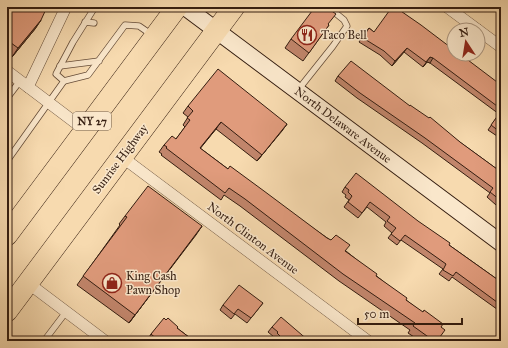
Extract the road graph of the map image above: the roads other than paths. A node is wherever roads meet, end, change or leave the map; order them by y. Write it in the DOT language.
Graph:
graph roads {
  1 [pos="66,7"];
  2 [pos="95,7"];
  3 [pos="177,7"];
  4 [pos="185,7"];
  5 [pos="234,7"];
  6 [pos="328,7"];
  7 [pos="447,7"];
  8 [pos="85,22"];
  9 [pos="467,22"];
  10 [pos="94,23"];
  11 [pos="118,25"];
  12 [pos="126,25"];
  13 [pos="217,30"];
  14 [pos="486,36"];
  15 [pos="155,37"];
  16 [pos="102,46"];
  17 [pos="109,48"];
  18 [pos="501,48"];
  19 [pos="99,61"];
  20 [pos="60,66"];
  21 [pos="7,71"];
  22 [pos="64,81"];
  23 [pos="24,84"];
  24 [pos="298,91"];
  25 [pos="7,98"];
  26 [pos="50,103"];
  27 [pos="85,130"];
  28 [pos="122,157"];
  29 [pos="7,161"];
  30 [pos="7,234"];
  31 [pos="501,243"];
  32 [pos="28,283"];
  33 [pos="7,311"];
  34 [pos="66,312"];
  35 [pos="44,341"];
  36 [pos="105,341"];
  37 [pos="368,341"];
  1 -- 23 [label="street"];
  2 -- 8 [label="lane"];
  3 -- 15 [label="highway, NY 27"];
  4 -- 13 [label="street, North Delaware Avenue"];
  5 -- 13 [label="highway, Sunrise Highway"];
  6 -- 24 [label="lane"];
  7 -- 9 [label="street"];
  8 -- 10 [label="lane"];
  8 -- 20 [label="lane"];
  11 -- 12 [label="lane"];
  12 -- 15 [label="lane"];
  12 -- 17 [label="lane"];
  13 -- 24 [label="street, North Delaware Avenue"];
  13 -- 28 [label="highway, Sunrise Highway"];
  14 -- 18 [label="street"];
  15 -- 27 [label="highway, NY 27"];
  16 -- 17 [label="lane"];
  17 -- 19 [label="lane"];
  19 -- 20 [label="lane"];
  19 -- 22 [label="lane"];
  20 -- 22 [label="lane"];
  21 -- 23 [label="street"];
  22 -- 26 [label="lane"];
  23 -- 25 [label="lane"];
  23 -- 26 [label="street"];
  24 -- 31 [label="street, North Delaware Avenue"];
  26 -- 27 [label="street"];
  26 -- 29 [label="lane"];
  27 -- 30 [label="highway, NY 27"];
  28 -- 32 [label="highway, Sunrise Highway"];
  28 -- 37 [label="street, North Clinton Avenue"];
  32 -- 33 [label="highway, Sunrise Highway"];
  32 -- 34 [label="street"];
  34 -- 35 [label="lane"];
  34 -- 36 [label="street"];
}
